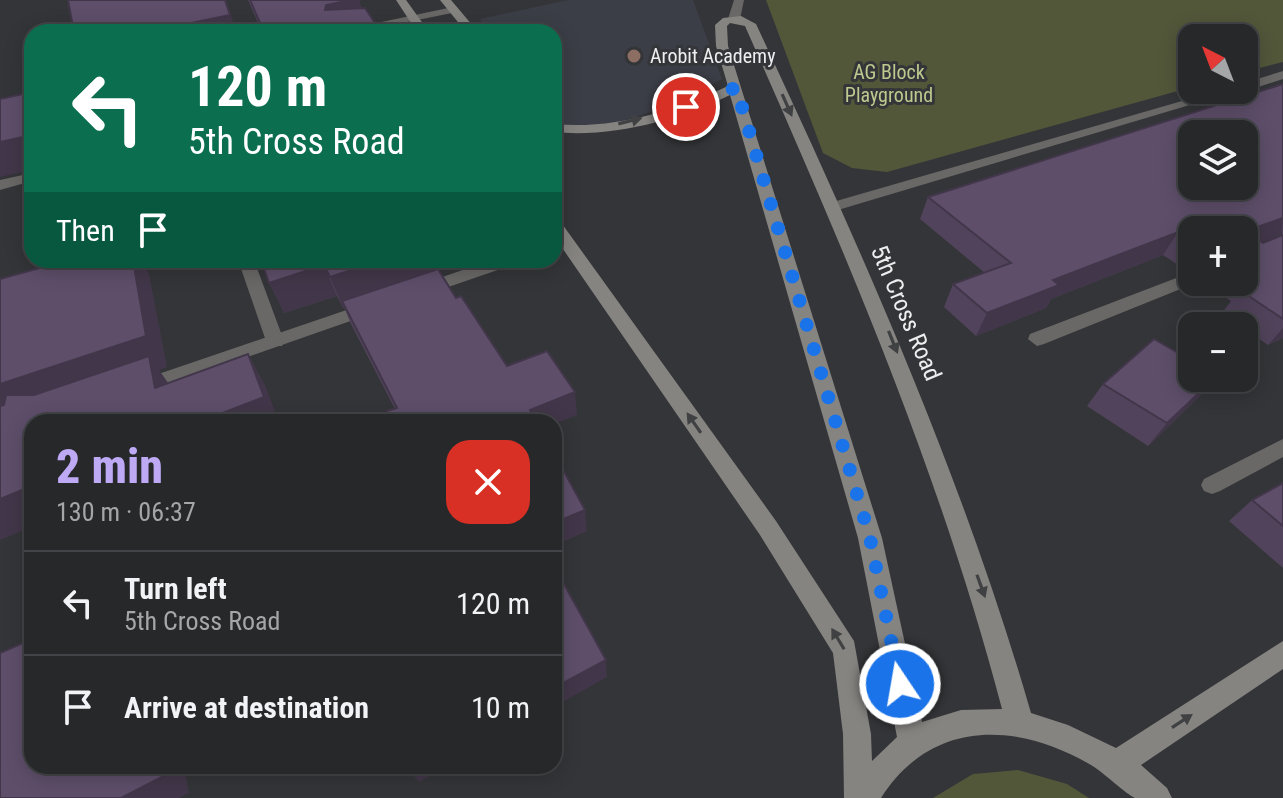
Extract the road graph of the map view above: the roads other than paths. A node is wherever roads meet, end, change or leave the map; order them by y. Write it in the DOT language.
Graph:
graph roads {
  1 [pos="401,0"];
  2 [pos="449,5"];
  3 [pos="736,9"];
  4 [pos="413,17"];
  5 [pos="379,24"];
  6 [pos="418,24"];
  7 [pos="465,24"];
  8 [pos="1283,75"];
  9 [pos="1258,83"];
  10 [pos="736,87"];
  11 [pos="1186,104"];
  12 [pos="562,130"];
  13 [pos="24,179"];
  14 [pos="0,185"];
  15 [pos="832,207"];
  16 [pos="562,243"];
  17 [pos="249,268"];
  18 [pos="486,268"];
  19 [pos="1178,284"];
  20 [pos="1037,339"];
  21 [pos="275,341"];
  22 [pos="128,392"];
  23 [pos="1283,447"];
  24 [pos="1212,485"];
  25 [pos="1283,654"];
  26 [pos="1020,723"];
  27 [pos="912,742"];
  28 [pos="1117,764"];
  29 [pos="862,798"];
  30 [pos="1157,798"];
  1 -- 4 [label="street"];
  2 -- 4 [label="street"];
  2 -- 7 [label="street"];
  3 -- 10 [label="street, 5th Cross Road"];
  3 -- 15 [label="street, 5th Cross Road, one-way"];
  4 -- 5 [label="street"];
  4 -- 6 [label="street"];
  8 -- 9 [label="street"];
  12 -- 10 [label="street, one-way"];
  10 -- 27 [label="street, 5th Cross Road"];
  11 -- 15 [label="street"];
  13 -- 14 [label="street"];
  15 -- 26 [label="street, 5th Cross Road, one-way"];
  29 -- 16 [label="street, one-way"];
  17 -- 21 [label="street"];
  18 -- 21 [label="street"];
  19 -- 20 [label="street"];
  21 -- 22 [label="street"];
  23 -- 24 [label="street"];
  28 -- 25 [label="street, one-way"];
  26 -- 27 [label="street"];
  26 -- 28 [label="street"];
  27 -- 29 [label="street"];
  28 -- 30 [label="street"];
}
